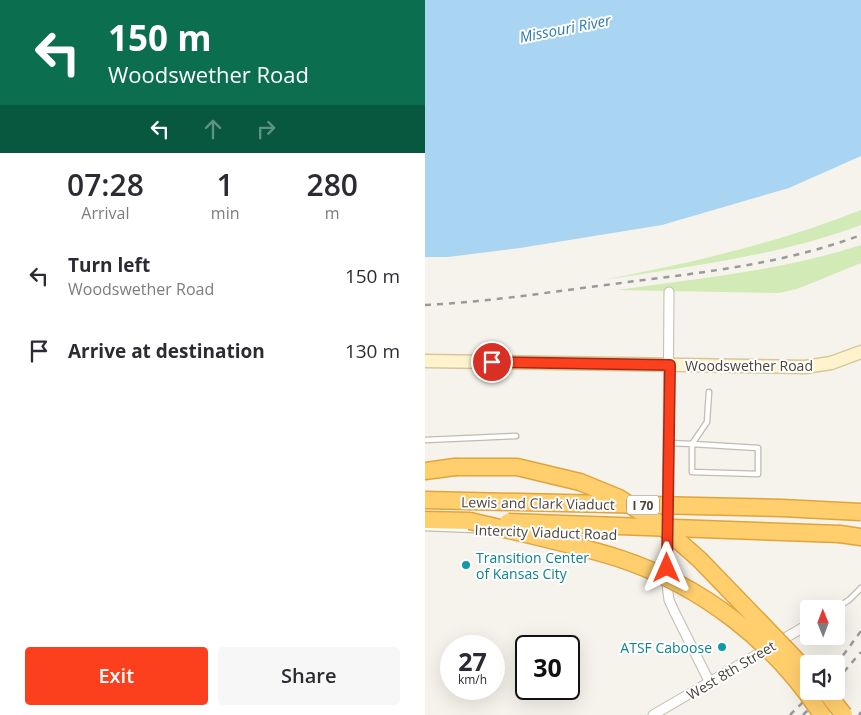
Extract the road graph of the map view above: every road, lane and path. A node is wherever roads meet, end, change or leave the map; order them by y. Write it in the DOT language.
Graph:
graph roads {
  1 [pos="669,292"];
  2 [pos="861,352"];
  3 [pos="425,361"];
  4 [pos="670,365"];
  5 [pos="709,392"];
  6 [pos="516,436"];
  7 [pos="425,440"];
  8 [pos="669,443"];
  9 [pos="693,444"];
  10 [pos="425,471"];
  11 [pos="425,500"];
  12 [pos="861,512"];
  13 [pos="425,520"];
  14 [pos="470,521"];
  15 [pos="425,528"];
  16 [pos="609,534"];
  17 [pos="657,535"];
  18 [pos="667,536"];
  19 [pos="861,536"];
  20 [pos="861,588"];
  21 [pos="845,602"];
  22 [pos="800,629"];
  23 [pos="800,664"];
  24 [pos="710,683"];
  25 [pos="832,700"];
  26 [pos="653,715"];
  27 [pos="822,715"];
  28 [pos="843,715"];
  1 -- 4 [label="street"];
  2 -- 4 [label="street, Woodswether Road"];
  3 -- 4 [label="street, Woodswether Road"];
  4 -- 8 [label="street"];
  5 -- 9 [label="lane"];
  6 -- 7 [label="lane"];
  8 -- 9 [label="lane"];
  8 -- 18 [label="street"];
  9 -- 9 [label="lane"];
  10 -- 23 [label="highway, bridge"];
  11 -- 12 [label="highway, Lewis and Clark Viaduct / I 70, bridge"];
  13 -- 14 [label="highway, Lewis and Clark Viaduct / I 70"];
  14 -- 19 [label="highway, I 70, bridge"];
  14 -- 27 [label="highway, bridge"];
  15 -- 16 [label="lane, Intercity Viaduct Road"];
  17 -- 18 [label="lane"];
  18 -- 24 [label="street"];
  20 -- 21 [label="lane"];
  22 -- 24 [label="street, West 8th Street"];
  24 -- 26 [label="street, West 8th Street"];
  25 -- 28 [label="highway, bridge"];
}
